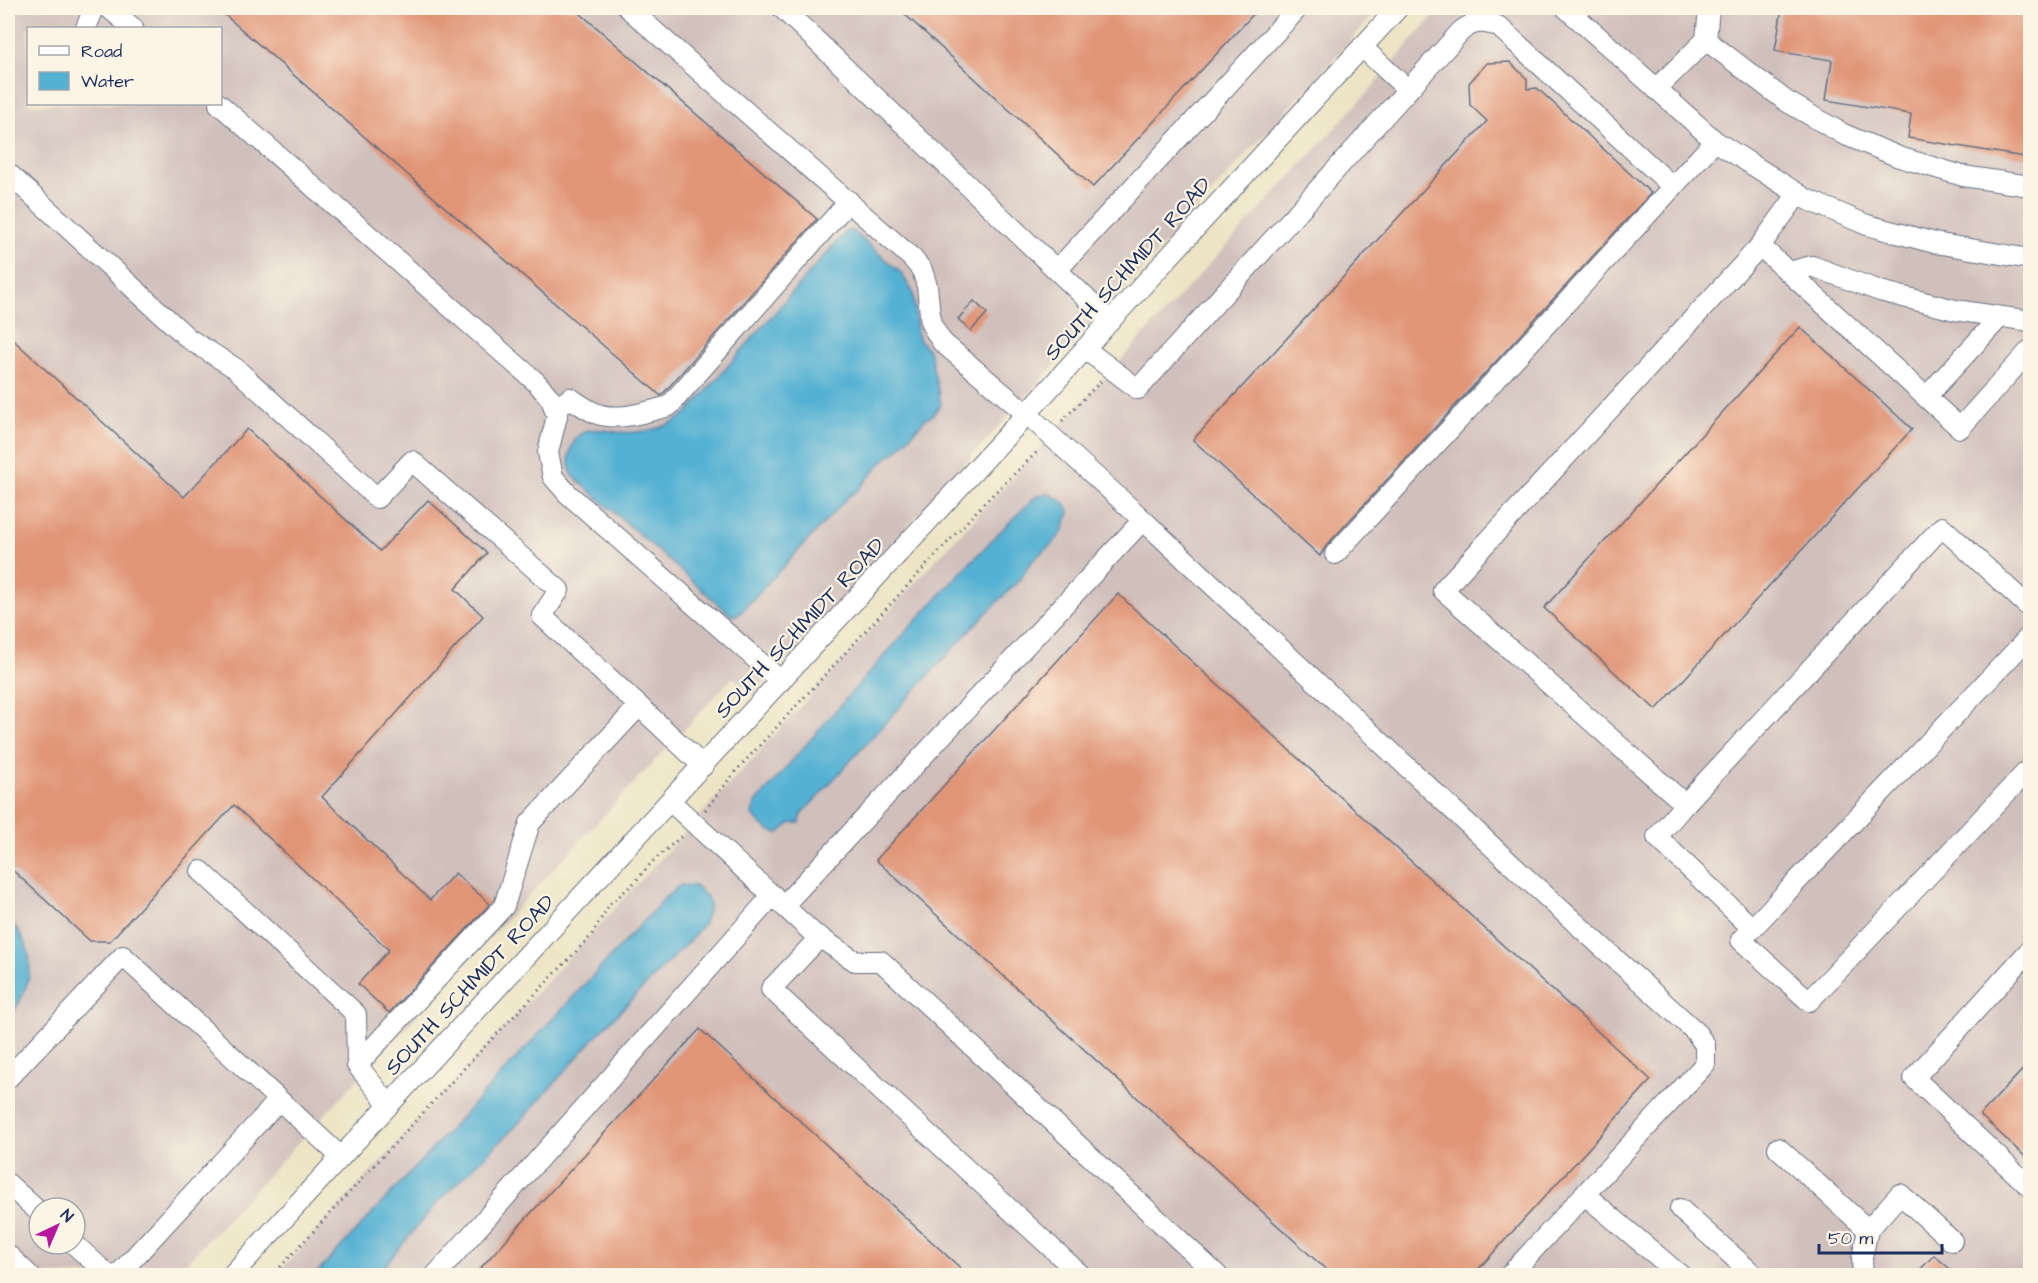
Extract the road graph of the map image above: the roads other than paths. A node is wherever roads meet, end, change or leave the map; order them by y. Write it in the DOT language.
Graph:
graph roads {
  1 [pos="94,8"];
  2 [pos="109,8"];
  3 [pos="628,8"];
  4 [pos="782,8"];
  5 [pos="1298,8"];
  6 [pos="1398,8"];
  7 [pos="1566,8"];
  8 [pos="1709,8"];
  9 [pos="86,27"];
  10 [pos="132,27"];
  11 [pos="1706,40"];
  12 [pos="1362,47"];
  13 [pos="1408,90"];
  14 [pos="1656,90"];
  15 [pos="220,105"];
  16 [pos="1715,141"];
  17 [pos="8,173"];
  18 [pos="2031,186"];
  19 [pos="1673,187"];
  20 [pos="1798,194"];
  21 [pos="849,201"];
  22 [pos="1760,246"];
  23 [pos="2031,259"];
  24 [pos="1057,270"];
  25 [pos="1789,272"];
  26 [pos="2000,317"];
  27 [pos="1110,321"];
  28 [pos="2031,321"];
  29 [pos="1085,349"];
  30 [pos="2031,350"];
  31 [pos="1926,397"];
  32 [pos="555,410"];
  33 [pos="1027,414"];
  34 [pos="1143,520"];
  35 [pos="1335,554"];
  36 [pos="2031,608"];
  37 [pos="2031,636"];
  38 [pos="781,681"];
  39 [pos="639,706"];
  40 [pos="703,766"];
  41 [pos="2031,768"];
  42 [pos="670,801"];
  43 [pos="1684,804"];
  44 [pos="201,871"];
  45 [pos="778,900"];
  46 [pos="1752,928"];
  47 [pos="820,937"];
  48 [pos="2031,950"];
  49 [pos="357,1065"];
  50 [pos="8,1078"];
  51 [pos="279,1100"];
  52 [pos="389,1105"];
  53 [pos="1778,1148"];
  54 [pos="341,1157"];
  55 [pos="8,1184"];
  56 [pos="2031,1187"];
  57 [pos="1584,1194"];
  58 [pos="27,1201"];
  59 [pos="1680,1209"];
  60 [pos="1868,1230"];
  61 [pos="1952,1241"];
  62 [pos="8,1255"];
  63 [pos="87,1256"];
  64 [pos="30,1275"];
  65 [pos="109,1275"];
  66 [pos="117,1275"];
  67 [pos="231,1275"];
  68 [pos="435,1275"];
  69 [pos="1082,1275"];
  70 [pos="1218,1275"];
  71 [pos="1509,1275"];
  72 [pos="1679,1275"];
  73 [pos="1755,1275"];
  74 [pos="1863,1275"];
  1 -- 9 [label="street"];
  2 -- 10 [label="street"];
  3 -- 21 [label="street"];
  4 -- 24 [label="street"];
  5 -- 24 [label="street"];
  6 -- 12 [label="street, SOUTH SCHMIDT ROAD"];
  7 -- 14 [label="street"];
  8 -- 11 [label="street"];
  11 -- 14 [label="street"];
  11 -- 18 [label="street"];
  12 -- 13 [label="street"];
  12 -- 27 [label="street, SOUTH SCHMIDT ROAD"];
  13 -- 19 [label="street"];
  13 -- 29 [label="street"];
  14 -- 16 [label="street"];
  15 -- 32 [label="street"];
  16 -- 19 [label="street"];
  16 -- 20 [label="street"];
  17 -- 39 [label="street"];
  19 -- 35 [label="street"];
  20 -- 22 [label="street"];
  20 -- 23 [label="street"];
  21 -- 32 [label="street"];
  21 -- 33 [label="street"];
  22 -- 25 [label="street"];
  22 -- 43 [label="street"];
  24 -- 27 [label="street"];
  25 -- 26 [label="street"];
  25 -- 31 [label="street"];
  26 -- 28 [label="street"];
  26 -- 31 [label="street"];
  27 -- 29 [label="street, SOUTH SCHMIDT ROAD"];
  29 -- 33 [label="street, SOUTH SCHMIDT ROAD"];
  30 -- 31 [label="street"];
  32 -- 38 [label="street"];
  33 -- 34 [label="street"];
  33 -- 38 [label="street, SOUTH SCHMIDT ROAD"];
  34 -- 45 [label="street"];
  34 -- 57 [label="street"];
  36 -- 43 [label="street"];
  37 -- 46 [label="street"];
  38 -- 40 [label="street, SOUTH SCHMIDT ROAD"];
  39 -- 40 [label="street"];
  39 -- 49 [label="street"];
  40 -- 42 [label="street, SOUTH SCHMIDT ROAD"];
  41 -- 46 [label="street"];
  42 -- 45 [label="street"];
  42 -- 52 [label="street, SOUTH SCHMIDT ROAD"];
  43 -- 46 [label="street"];
  44 -- 49 [label="street"];
  45 -- 47 [label="street"];
  45 -- 68 [label="street"];
  47 -- 69 [label="street"];
  47 -- 70 [label="street"];
  48 -- 56 [label="street"];
  49 -- 52 [label="street"];
  50 -- 51 [label="street"];
  51 -- 54 [label="street"];
  51 -- 66 [label="street"];
  52 -- 54 [label="street, SOUTH SCHMIDT ROAD"];
  53 -- 60 [label="street"];
  54 -- 67 [label="street, SOUTH SCHMIDT ROAD"];
  55 -- 58 [label="street"];
  57 -- 71 [label="street"];
  57 -- 72 [label="street"];
  59 -- 73 [label="street"];
  60 -- 61 [label="street"];
  60 -- 74 [label="street"];
  62 -- 64 [label="street"];
  63 -- 65 [label="street"];
}
